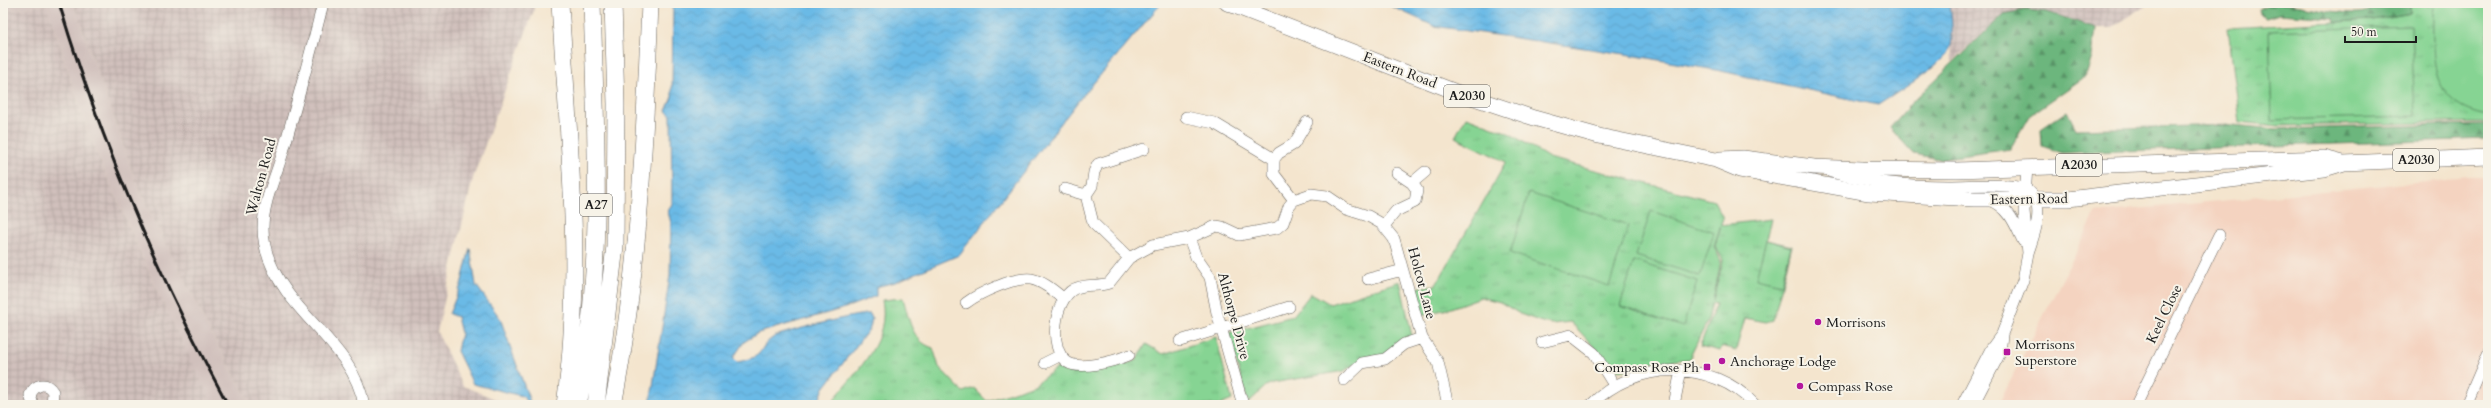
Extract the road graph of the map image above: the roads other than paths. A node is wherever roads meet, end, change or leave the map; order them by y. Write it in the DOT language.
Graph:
graph roads {
  1 [pos="323,3"];
  2 [pos="560,3"];
  3 [pos="592,3"];
  4 [pos="613,3"];
  5 [pos="650,3"];
  6 [pos="1227,3"];
  7 [pos="1186,117"];
  8 [pos="1307,122"];
  9 [pos="1144,149"];
  10 [pos="2488,157"];
  11 [pos="1274,160"];
  12 [pos="1716,160"];
  13 [pos="2344,163"];
  14 [pos="1814,166"];
  15 [pos="2027,167"];
  16 [pos="1425,172"];
  17 [pos="1397,173"];
  18 [pos="1412,183"];
  19 [pos="1064,189"];
  20 [pos="1086,195"];
  21 [pos="2029,196"];
  22 [pos="1294,200"];
  23 [pos="1989,200"];
  24 [pos="1384,226"];
  25 [pos="2219,235"];
  26 [pos="1189,238"];
  27 [pos="2028,253"];
  28 [pos="1129,258"];
  29 [pos="1403,270"];
  30 [pos="1368,279"];
  31 [pos="1064,298"];
  32 [pos="966,303"];
  33 [pos="1288,307"];
  34 [pos="1221,326"];
  35 [pos="2002,334"];
  36 [pos="1422,338"];
  37 [pos="1180,341"];
  38 [pos="1542,342"];
  39 [pos="2488,354"];
  40 [pos="1129,355"];
  41 [pos="1060,356"];
  42 [pos="1045,362"];
  43 [pos="1681,370"];
  44 [pos="1344,380"];
  45 [pos="1614,385"];
  46 [pos="53,404"];
  47 [pos="33,405"];
  48 [pos="364,405"];
  49 [pos="564,405"];
  50 [pos="578,405"];
  51 [pos="596,405"];
  52 [pos="613,405"];
  53 [pos="1243,405"];
  54 [pos="1448,405"];
  55 [pos="1591,405"];
  56 [pos="1674,405"];
  57 [pos="1755,405"];
  58 [pos="1962,405"];
  59 [pos="1974,405"];
  60 [pos="2136,405"];
  61 [pos="2466,405"];
  1 -- 48 [label="street, Walton Road"];
  2 -- 49 [label="highway"];
  3 -- 50 [label="highway, A27"];
  4 -- 51 [label="highway, A27"];
  5 -- 52 [label="highway"];
  6 -- 12 [label="main road, Eastern Road / A2030"];
  7 -- 11 [label="street"];
  8 -- 11 [label="street"];
  9 -- 20 [label="street"];
  10 -- 13 [label="main road, Eastern Road / A2030"];
  11 -- 22 [label="street"];
  12 -- 14 [label="main road, Eastern Road / A2030"];
  12 -- 23 [label="main road, Eastern Road / A2030"];
  13 -- 15 [label="main road, Eastern Road / A2030"];
  13 -- 21 [label="main road, Eastern Road / A2030"];
  14 -- 15 [label="main road, Eastern Road / A2030"];
  14 -- 21 [label="street"];
  15 -- 21 [label="street"];
  16 -- 18 [label="street"];
  17 -- 18 [label="street"];
  18 -- 24 [label="street"];
  19 -- 20 [label="street"];
  20 -- 28 [label="street"];
  21 -- 23 [label="main road, Eastern Road / A2030"];
  21 -- 27 [label="street"];
  22 -- 24 [label="street, Holcot Lane"];
  22 -- 26 [label="street"];
  23 -- 27 [label="street"];
  24 -- 29 [label="street, Holcot Lane"];
  25 -- 60 [label="street, Keel Close"];
  26 -- 28 [label="street"];
  26 -- 34 [label="street, Althorpe Drive"];
  27 -- 35 [label="street"];
  28 -- 31 [label="street"];
  29 -- 30 [label="street"];
  29 -- 36 [label="street, Holcot Lane"];
  31 -- 32 [label="street"];
  31 -- 41 [label="street"];
  33 -- 34 [label="street"];
  34 -- 37 [label="street"];
  34 -- 53 [label="street, Althorpe Drive"];
  35 -- 58 [label="street"];
  35 -- 59 [label="street"];
  36 -- 44 [label="street"];
  36 -- 54 [label="street, Holcot Lane"];
  38 -- 45 [label="street"];
  39 -- 61 [label="street"];
  40 -- 41 [label="street"];
  41 -- 42 [label="street"];
  43 -- 45 [label="street"];
  43 -- 56 [label="street"];
  43 -- 57 [label="street"];
  45 -- 55 [label="street"];
  46 -- 47 [label="street"];
}
